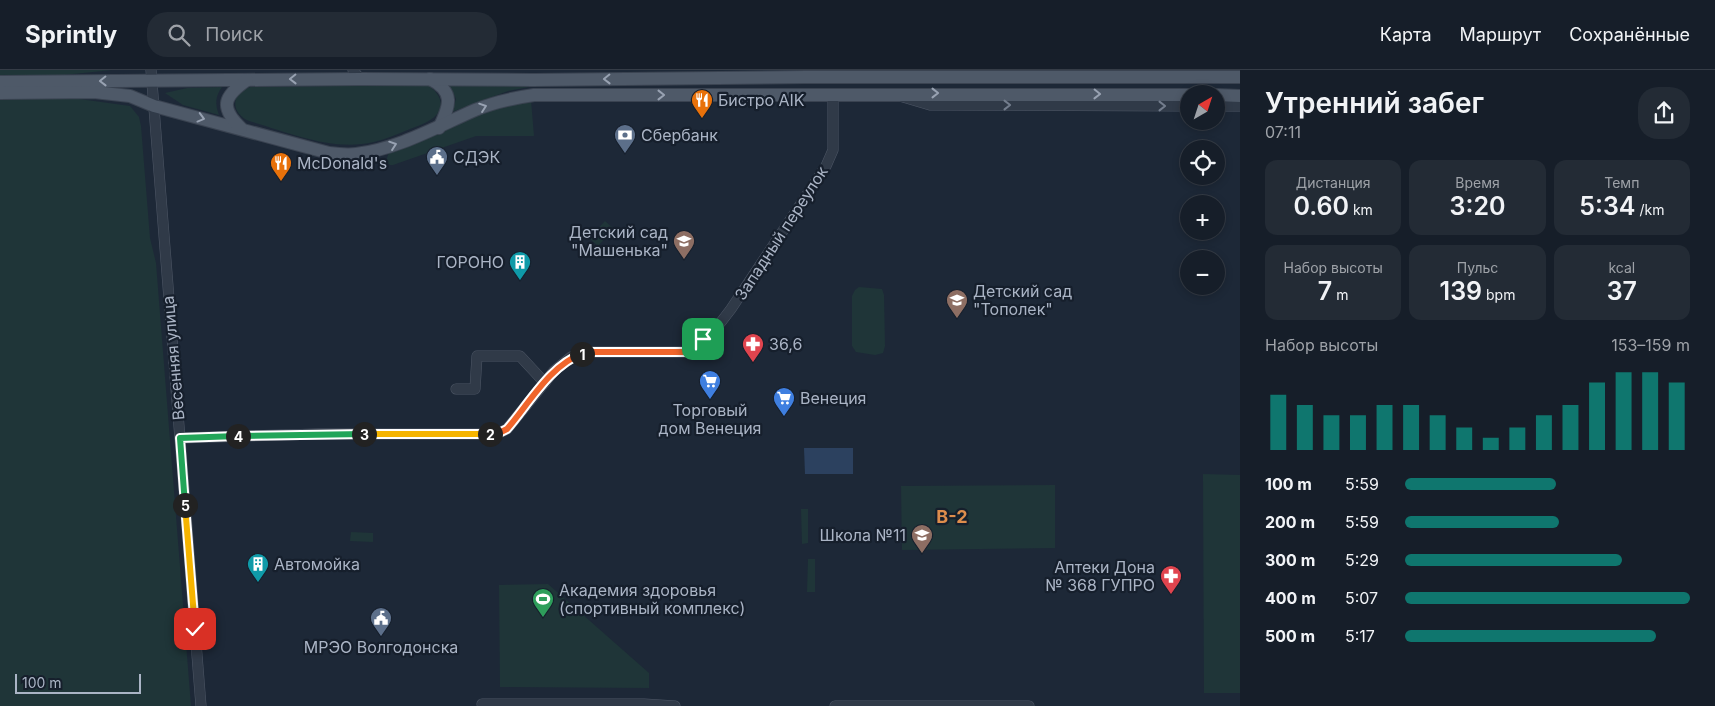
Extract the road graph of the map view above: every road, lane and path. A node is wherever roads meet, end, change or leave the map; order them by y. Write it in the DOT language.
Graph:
graph roads {
  1 [pos="322,74"];
  2 [pos="356,74"];
  3 [pos="653,74"];
  4 [pos="787,74"];
  5 [pos="152,75"];
  6 [pos="430,78"];
  7 [pos="1240,78"];
  8 [pos="247,80"];
  9 [pos="0,82"];
  10 [pos="0,93"];
  11 [pos="890,93"];
  12 [pos="833,94"];
  13 [pos="1180,95"];
  14 [pos="1225,95"];
  15 [pos="1240,96"];
  16 [pos="154,106"];
  17 [pos="1180,106"];
  18 [pos="1225,106"];
  19 [pos="1240,106"];
  20 [pos="439,128"];
  21 [pos="243,129"];
  22 [pos="545,383"];
  23 [pos="456,390"];
  24 [pos="180,438"];
  25 [pos="482,704"];
  26 [pos="201,706"];
  27 [pos="675,706"];
  28 [pos="835,706"];
  29 [pos="1028,706"];
  1 -- 2 [label="main road"];
  1 -- 8 [label="main road, one-way"];
  2 -- 6 [label="main road"];
  3 -- 4 [label="main road"];
  3 -- 6 [label="main road, one-way"];
  4 -- 7 [label="main road"];
  5 -- 8 [label="main road"];
  5 -- 9 [label="main road, one-way"];
  5 -- 16 [label="street, Весенняя улица"];
  6 -- 20 [label="main road"];
  8 -- 21 [label="main road"];
  10 -- 16 [label="main road"];
  11 -- 12 [label="main road"];
  11 -- 13 [label="main road, one-way"];
  11 -- 17 [label="street, one-way"];
  20 -- 12 [label="main road, one-way"];
  12 -- 22 [label="street, Западный переулок"];
  14 -- 15 [label="main road"];
  16 -- 21 [label="main road, one-way"];
  16 -- 24 [label="street, Весенняя улица"];
  18 -- 19 [label="street"];
  21 -- 20 [label="main road, one-way"];
  22 -- 23 [label="street"];
  22 -- 24 [label="street, Западный переулок"];
  24 -- 26 [label="street, Весенняя улица"];
  25 -- 27 [label="street"];
  28 -- 29 [label="street"];
}
